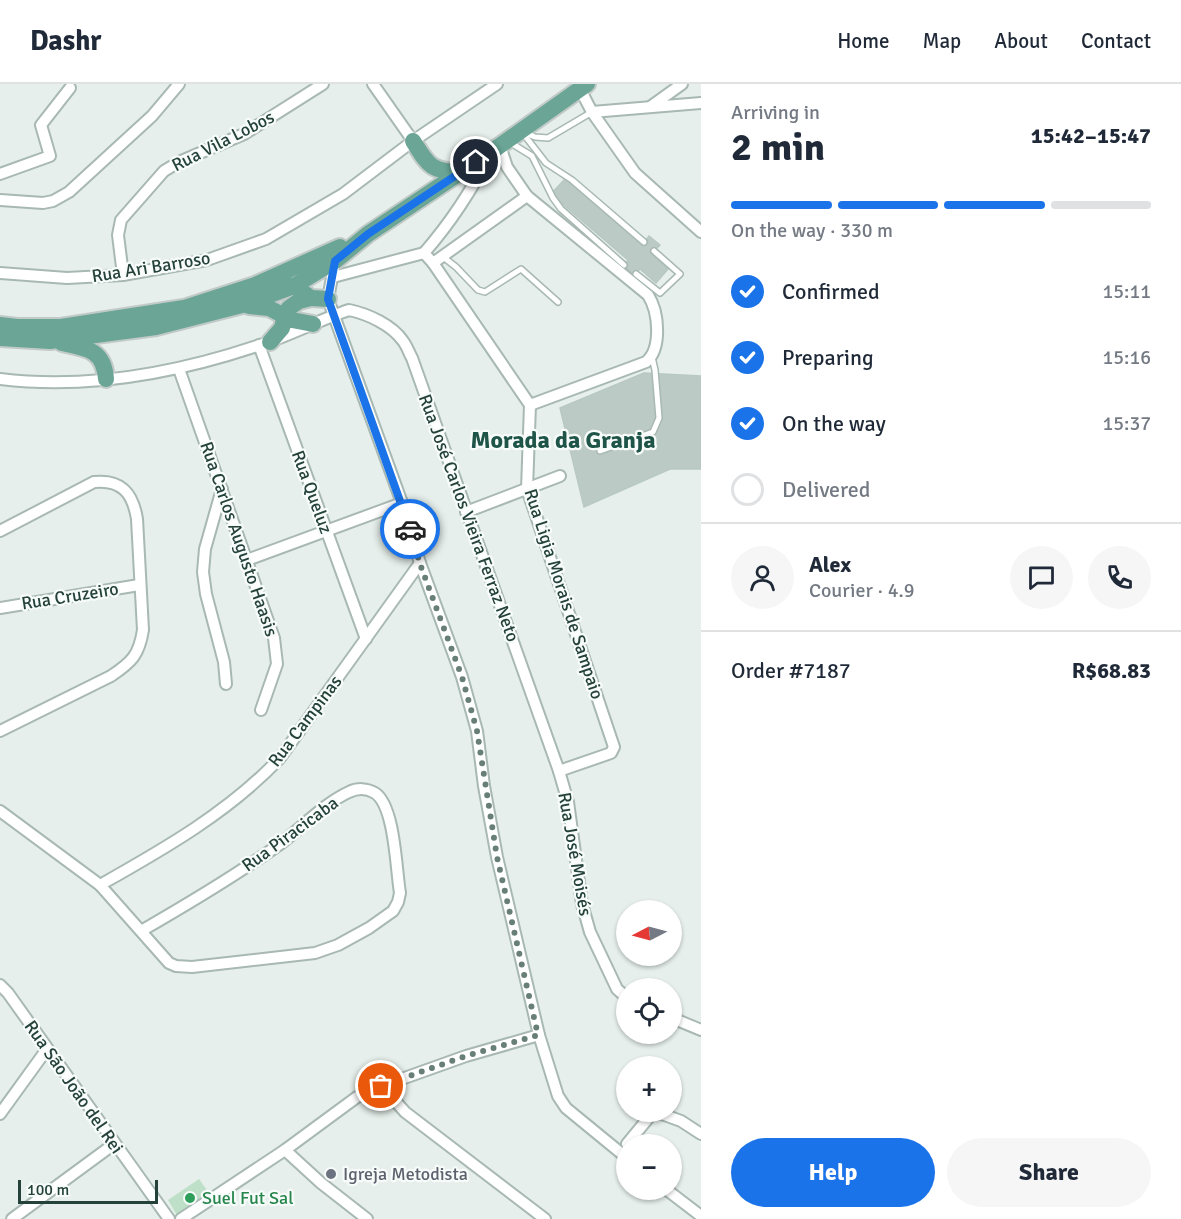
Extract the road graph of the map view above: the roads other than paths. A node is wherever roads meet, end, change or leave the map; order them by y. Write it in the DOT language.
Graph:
graph roads {
  1 [pos="179,84"];
  2 [pos="322,84"];
  3 [pos="373,84"];
  4 [pos="497,84"];
  5 [pos="682,84"];
  6 [pos="583,86"];
  7 [pos="70,88"];
  8 [pos="701,103"];
  9 [pos="650,108"];
  10 [pos="592,112"];
  11 [pos="521,131"];
  12 [pos="413,141"];
  13 [pos="499,146"];
  14 [pos="427,164"];
  15 [pos="461,172"];
  16 [pos="0,174"];
  17 [pos="426,195"];
  18 [pos="527,196"];
  19 [pos="0,200"];
  20 [pos="701,232"];
  21 [pos="368,234"];
  22 [pos="644,242"];
  23 [pos="654,251"];
  24 [pos="423,253"];
  25 [pos="437,259"];
  26 [pos="624,265"];
  27 [pos="334,269"];
  28 [pos="0,273"];
  29 [pos="636,274"];
  30 [pos="123,275"];
  31 [pos="294,286"];
  32 [pos="319,299"];
  33 [pos="558,302"];
  34 [pos="242,305"];
  35 [pos="184,308"];
  36 [pos="285,315"];
  37 [pos="333,316"];
  38 [pos="314,324"];
  39 [pos="0,325"];
  40 [pos="0,338"];
  41 [pos="50,340"];
  42 [pos="265,344"];
  43 [pos="651,357"];
  44 [pos="179,369"];
  45 [pos="0,379"];
  46 [pos="106,379"];
  47 [pos="530,405"];
  48 [pos="600,451"];
  49 [pos="560,476"];
  50 [pos="222,489"];
  51 [pos="527,489"];
  52 [pos="402,503"];
  53 [pos="466,512"];
  54 [pos="0,531"];
  55 [pos="326,531"];
  56 [pos="248,560"];
  57 [pos="420,564"];
  58 [pos="139,585"];
  59 [pos="0,608"];
  60 [pos="366,639"];
  61 [pos="226,684"];
  62 [pos="261,710"];
  63 [pos="0,731"];
  64 [pos="559,771"];
  65 [pos="0,811"];
  66 [pos="100,885"];
  67 [pos="141,931"];
  68 [pos="0,984"];
  69 [pos="616,987"];
  70 [pos="682,1022"];
  71 [pos="701,1030"];
  72 [pos="538,1035"];
  73 [pos="47,1049"];
  74 [pos="381,1086"];
  75 [pos="0,1114"];
  76 [pos="637,1134"];
  77 [pos="701,1134"];
  78 [pos="616,1143"];
  79 [pos="114,1144"];
  80 [pos="285,1150"];
  81 [pos="680,1200"];
  82 [pos="701,1216"];
  83 [pos="12,1219"];
  84 [pos="169,1219"];
  85 [pos="181,1219"];
  86 [pos="367,1219"];
  87 [pos="545,1219"];
  1 -- 19 [label="street"];
  2 -- 30 [label="street, Rua Vila Lobos"];
  3 -- 12 [label="street"];
  4 -- 12 [label="street, Rua Ari Barroso"];
  5 -- 9 [label="street"];
  6 -- 10 [label="street"];
  6 -- 11 [label="main road"];
  7 -- 16 [label="street"];
  8 -- 9 [label="street"];
  9 -- 10 [label="street"];
  10 -- 11 [label="lane"];
  10 -- 20 [label="street"];
  11 -- 13 [label="main road"];
  11 -- 22 [label="lane"];
  12 -- 14 [label="main road"];
  12 -- 30 [label="street, Rua Ari Barroso"];
  13 -- 15 [label="main road"];
  13 -- 18 [label="street"];
  13 -- 24 [label="street"];
  13 -- 26 [label="lane"];
  14 -- 15 [label="main road"];
  14 -- 17 [label="main road"];
  15 -- 17 [label="main road"];
  17 -- 21 [label="main road"];
  18 -- 25 [label="street"];
  18 -- 43 [label="street"];
  21 -- 27 [label="main road"];
  21 -- 35 [label="main road"];
  23 -- 29 [label="lane"];
  24 -- 25 [label="street"];
  24 -- 27 [label="street"];
  25 -- 33 [label="lane"];
  25 -- 47 [label="street"];
  27 -- 31 [label="main road"];
  27 -- 32 [label="street"];
  28 -- 30 [label="street, Rua Ari Barroso"];
  31 -- 32 [label="main road"];
  31 -- 34 [label="main road"];
  31 -- 35 [label="main road"];
  32 -- 36 [label="main road"];
  32 -- 37 [label="street"];
  34 -- 36 [label="main road"];
  34 -- 41 [label="main road"];
  35 -- 39 [label="main road"];
  36 -- 38 [label="main road"];
  36 -- 42 [label="main road"];
  37 -- 38 [label="street, Rua José Carlos Vieira Ferraz Neto"];
  37 -- 52 [label="street"];
  37 -- 53 [label="street, Rua José Carlos Vieira Ferraz Neto"];
  38 -- 42 [label="street, Rua José Carlos Vieira Ferraz Neto"];
  40 -- 41 [label="main road"];
  41 -- 46 [label="main road"];
  42 -- 44 [label="street, Rua José Carlos Vieira Ferraz Neto"];
  42 -- 55 [label="street, Rua Queluz"];
  43 -- 47 [label="street"];
  43 -- 48 [label="lane"];
  44 -- 46 [label="street, Rua José Carlos Vieira Ferraz Neto"];
  44 -- 50 [label="street, Rua Carlos Augusto Haasis"];
  45 -- 46 [label="street, Rua José Carlos Vieira Ferraz Neto"];
  47 -- 51 [label="street, Rua Ligia Morais de Sampaio"];
  49 -- 51 [label="street"];
  50 -- 56 [label="street, Rua Carlos Augusto Haasis"];
  50 -- 61 [label="street"];
  51 -- 53 [label="street"];
  51 -- 64 [label="street, Rua Ligia Morais de Sampaio"];
  52 -- 55 [label="street"];
  52 -- 57 [label="street"];
  53 -- 64 [label="street, Rua José Carlos Vieira Ferraz Neto"];
  54 -- 58 [label="street"];
  55 -- 56 [label="street"];
  55 -- 60 [label="street, Rua Queluz"];
  56 -- 62 [label="street, Rua Carlos Augusto Haasis"];
  57 -- 60 [label="street, Rua Campinas"];
  57 -- 72 [label="street"];
  58 -- 59 [label="street, Rua Cruzeiro"];
  58 -- 63 [label="street"];
  60 -- 66 [label="street, Rua Campinas"];
  64 -- 69 [label="street, Rua José Moisés"];
  65 -- 66 [label="street"];
  66 -- 67 [label="street"];
  67 -- 67 [label="street, Rua Piracicaba"];
  68 -- 73 [label="street, Rua São João del Rei"];
  70 -- 71 [label="street"];
  72 -- 74 [label="street"];
  72 -- 78 [label="street"];
  73 -- 75 [label="street"];
  73 -- 79 [label="street, Rua São João del Rei"];
  74 -- 80 [label="street"];
  74 -- 87 [label="street"];
  76 -- 77 [label="street"];
  79 -- 83 [label="street"];
  79 -- 84 [label="street, Rua São João del Rei"];
  80 -- 85 [label="street"];
  80 -- 86 [label="street"];
  81 -- 82 [label="street"];
}
